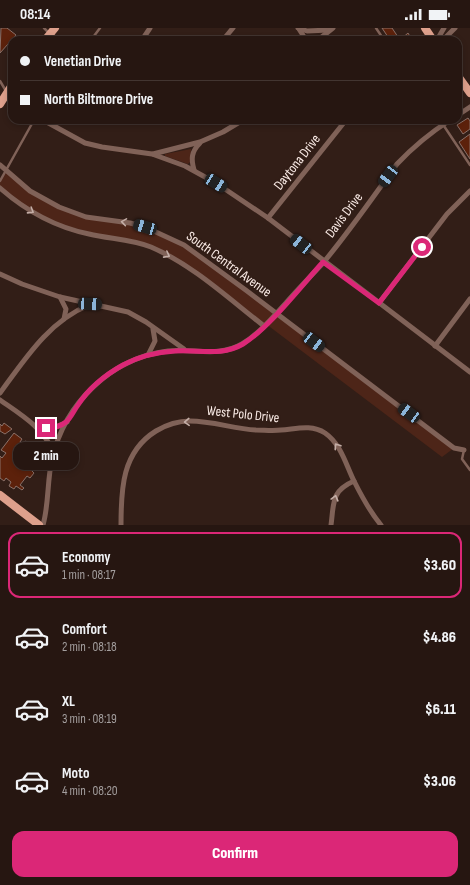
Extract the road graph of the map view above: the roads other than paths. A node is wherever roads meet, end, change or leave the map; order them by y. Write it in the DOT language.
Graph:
graph roads {
  1 [pos="233,28"];
  2 [pos="297,28"];
  3 [pos="455,28"];
  4 [pos="331,29"];
  5 [pos="226,36"];
  6 [pos="323,36"];
  7 [pos="447,36"];
  8 [pos="0,81"];
  9 [pos="462,82"];
  10 [pos="8,93"];
  11 [pos="470,93"];
  12 [pos="8,95"];
  13 [pos="0,104"];
  14 [pos="32,124"];
  15 [pos="50,124"];
  16 [pos="236,124"];
  17 [pos="343,124"];
  18 [pos="439,124"];
  19 [pos="442,124"];
  20 [pos="200,142"];
  21 [pos="152,154"];
  22 [pos="0,165"];
  23 [pos="470,165"];
  24 [pos="6,170"];
  25 [pos="194,170"];
  26 [pos="0,181"];
  27 [pos="0,188"];
  28 [pos="470,191"];
  29 [pos="268,218"];
  30 [pos="323,262"];
  31 [pos="0,274"];
  32 [pos="60,298"];
  33 [pos="470,299"];
  34 [pos="379,303"];
  35 [pos="90,304"];
  36 [pos="276,313"];
  37 [pos="63,320"];
  38 [pos="264,326"];
  39 [pos="153,328"];
  40 [pos="435,346"];
  41 [pos="187,351"];
  42 [pos="148,355"];
  43 [pos="470,372"];
  44 [pos="0,393"];
  45 [pos="0,400"];
  46 [pos="68,421"];
  47 [pos="35,426"];
  48 [pos="464,450"];
  49 [pos="52,458"];
  50 [pos="470,470"];
  51 [pos="354,481"];
  52 [pos="0,495"];
  53 [pos="39,525"];
  54 [pos="43,525"];
  55 [pos="121,525"];
  56 [pos="331,525"];
  57 [pos="381,525"];
  1 -- 5 [label="street"];
  2 -- 4 [label="street"];
  3 -- 7 [label="street"];
  4 -- 6 [label="street"];
  8 -- 10 [label="lane"];
  9 -- 11 [label="main road"];
  12 -- 13 [label="main road"];
  14 -- 24 [label="lane"];
  15 -- 21 [label="street"];
  16 -- 20 [label="street"];
  17 -- 29 [label="street, Daytona Drive"];
  18 -- 30 [label="street, Davis Drive"];
  19 -- 23 [label="lane"];
  20 -- 21 [label="street"];
  20 -- 25 [label="street"];
  21 -- 25 [label="street"];
  22 -- 24 [label="street, South Central Avenue"];
  24 -- 26 [label="lane"];
  36 -- 24 [label="street, South Central Avenue, one-way"];
  25 -- 29 [label="street"];
  27 -- 38 [label="street, South Central Avenue, one-way"];
  28 -- 34 [label="street"];
  29 -- 30 [label="street"];
  30 -- 34 [label="street"];
  30 -- 36 [label="street, Davis Drive"];
  31 -- 32 [label="street"];
  32 -- 35 [label="street"];
  32 -- 37 [label="street"];
  33 -- 40 [label="street"];
  34 -- 40 [label="street"];
  35 -- 37 [label="street"];
  35 -- 39 [label="street"];
  36 -- 38 [label="street, Davis Drive"];
  36 -- 48 [label="street, South Central Avenue"];
  37 -- 44 [label="street"];
  38 -- 41 [label="street, Davis Drive"];
  39 -- 41 [label="street"];
  39 -- 42 [label="street"];
  40 -- 43 [label="street"];
  41 -- 42 [label="street, Davis Drive"];
  42 -- 46 [label="street, Davis Drive"];
  45 -- 47 [label="street"];
  46 -- 47 [label="street"];
  46 -- 49 [label="street, Davis Drive"];
  47 -- 49 [label="street"];
  48 -- 50 [label="lane"];
  49 -- 54 [label="street, Davis Drive"];
  51 -- 55 [label="street, West Polo Drive, one-way"];
  56 -- 51 [label="street, one-way"];
  51 -- 57 [label="street, West Polo Drive"];
  52 -- 53 [label="main road"];
}
